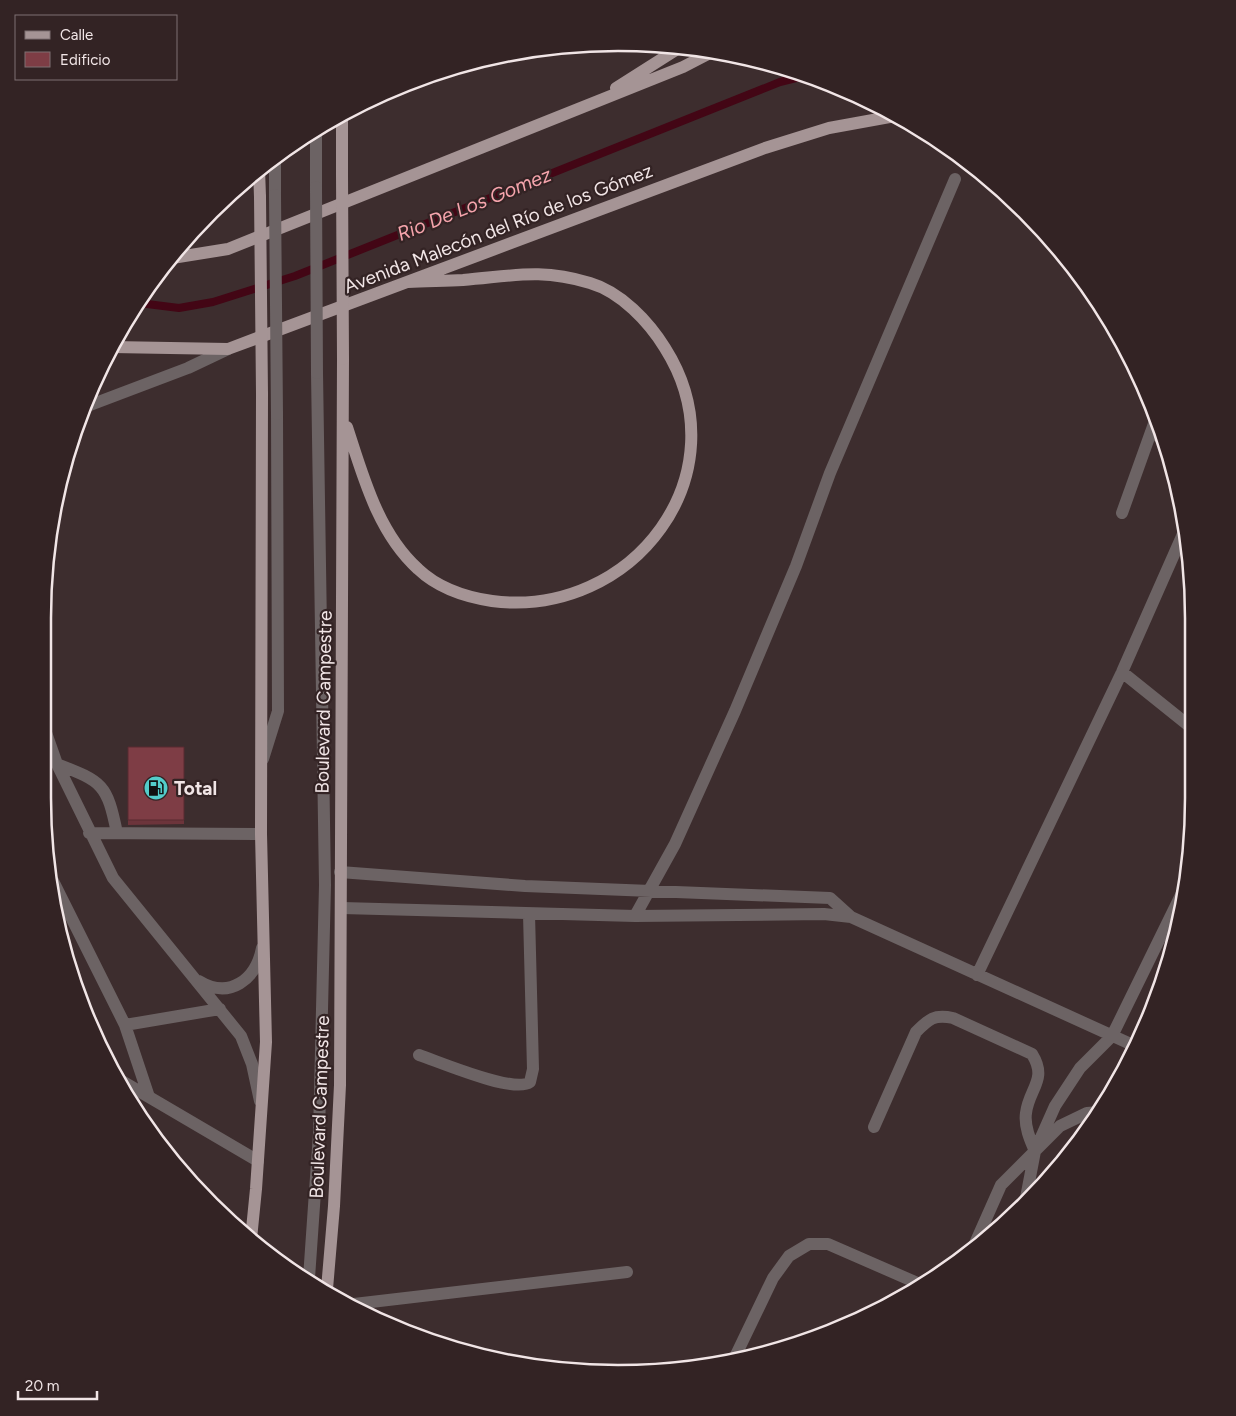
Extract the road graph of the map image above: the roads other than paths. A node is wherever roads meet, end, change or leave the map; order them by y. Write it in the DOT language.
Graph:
graph roads {
  1 [pos="670,54"];
  2 [pos="701,58"];
  3 [pos="591,104"];
  4 [pos="884,118"];
  5 [pos="342,123"];
  6 [pos="316,139"];
  7 [pos="275,166"];
  8 [pos="259,179"];
  9 [pos="955,179"];
  10 [pos="182,256"];
  11 [pos="408,282"];
  12 [pos="121,347"];
  13 [pos="228,349"];
  14 [pos="93,404"];
  15 [pos="344,415"];
  16 [pos="1152,429"];
  17 [pos="1151,432"];
  18 [pos="1154,434"];
  19 [pos="1122,513"];
  20 [pos="1180,542"];
  21 [pos="1122,672"];
  22 [pos="1185,723"];
  23 [pos="51,747"];
  24 [pos="262,762"];
  25 [pos="57,764"];
  26 [pos="89,833"];
  27 [pos="117,833"];
  28 [pos="262,834"];
  29 [pos="340,872"];
  30 [pos="650,890"];
  31 [pos="60,894"];
  32 [pos="736,894"];
  33 [pos="342,908"];
  34 [pos="1174,910"];
  35 [pos="529,914"];
  36 [pos="735,915"];
  37 [pos="635,916"];
  38 [pos="851,917"];
  39 [pos="263,944"];
  40 [pos="978,974"];
  41 [pos="196,980"];
  42 [pos="220,1009"];
  43 [pos="125,1025"];
  44 [pos="1112,1036"];
  45 [pos="1129,1043"];
  46 [pos="419,1055"];
  47 [pos="130,1086"];
  48 [pos="149,1097"];
  49 [pos="261,1111"];
  50 [pos="1089,1113"];
  51 [pos="874,1126"];
  52 [pos="1035,1151"];
  53 [pos="258,1161"];
  54 [pos="1028,1190"];
  55 [pos="252,1230"];
  56 [pos="980,1234"];
  57 [pos="627,1272"];
  58 [pos="309,1273"];
  59 [pos="913,1281"];
  60 [pos="327,1284"];
  61 [pos="362,1303"];
  62 [pos="737,1352"];
  1 -- 3 [label="main road"];
  2 -- 3 [label="main road"];
  3 -- 10 [label="main road"];
  4 -- 11 [label="main road, Avenida Malecón del Río de los Gómez"];
  5 -- 15 [label="main road, Boulevard Campestre, bridge"];
  6 -- 58 [label="street, bridge"];
  7 -- 24 [label="street, bridge"];
  8 -- 24 [label="main road, bridge"];
  9 -- 30 [label="street"];
  11 -- 13 [label="main road, Avenida Malecón del Río de los Gómez"];
  11 -- 15 [label="main road"];
  12 -- 13 [label="main road, Avenida Malecón del Río de los Gómez"];
  13 -- 14 [label="street"];
  15 -- 29 [label="main road, Boulevard Campestre"];
  16 -- 17 [label="street"];
  17 -- 18 [label="street"];
  17 -- 19 [label="street"];
  20 -- 21 [label="street"];
  21 -- 22 [label="street"];
  21 -- 40 [label="street"];
  23 -- 25 [label="street"];
  24 -- 28 [label="main road"];
  25 -- 26 [label="street"];
  25 -- 27 [label="street"];
  26 -- 27 [label="street"];
  26 -- 41 [label="street"];
  27 -- 28 [label="street"];
  28 -- 39 [label="main road"];
  29 -- 30 [label="street"];
  29 -- 33 [label="main road, Boulevard Campestre"];
  30 -- 32 [label="street"];
  30 -- 37 [label="street"];
  31 -- 43 [label="street"];
  32 -- 36 [label="street"];
  32 -- 38 [label="street"];
  33 -- 35 [label="street"];
  33 -- 60 [label="main road, Boulevard Campestre"];
  34 -- 44 [label="street"];
  35 -- 37 [label="street"];
  35 -- 46 [label="street"];
  36 -- 37 [label="street"];
  36 -- 38 [label="street"];
  38 -- 40 [label="street"];
  39 -- 41 [label="street"];
  39 -- 49 [label="main road"];
  40 -- 44 [label="street"];
  41 -- 42 [label="street"];
  42 -- 43 [label="street"];
  42 -- 49 [label="street"];
  43 -- 48 [label="street"];
  44 -- 45 [label="street"];
  44 -- 52 [label="street"];
  47 -- 48 [label="street"];
  48 -- 53 [label="street"];
  49 -- 53 [label="main road"];
  50 -- 52 [label="street"];
  51 -- 52 [label="street"];
  52 -- 54 [label="street"];
  52 -- 56 [label="street"];
  53 -- 55 [label="main road"];
  57 -- 61 [label="street"];
  59 -- 62 [label="street"];
}
